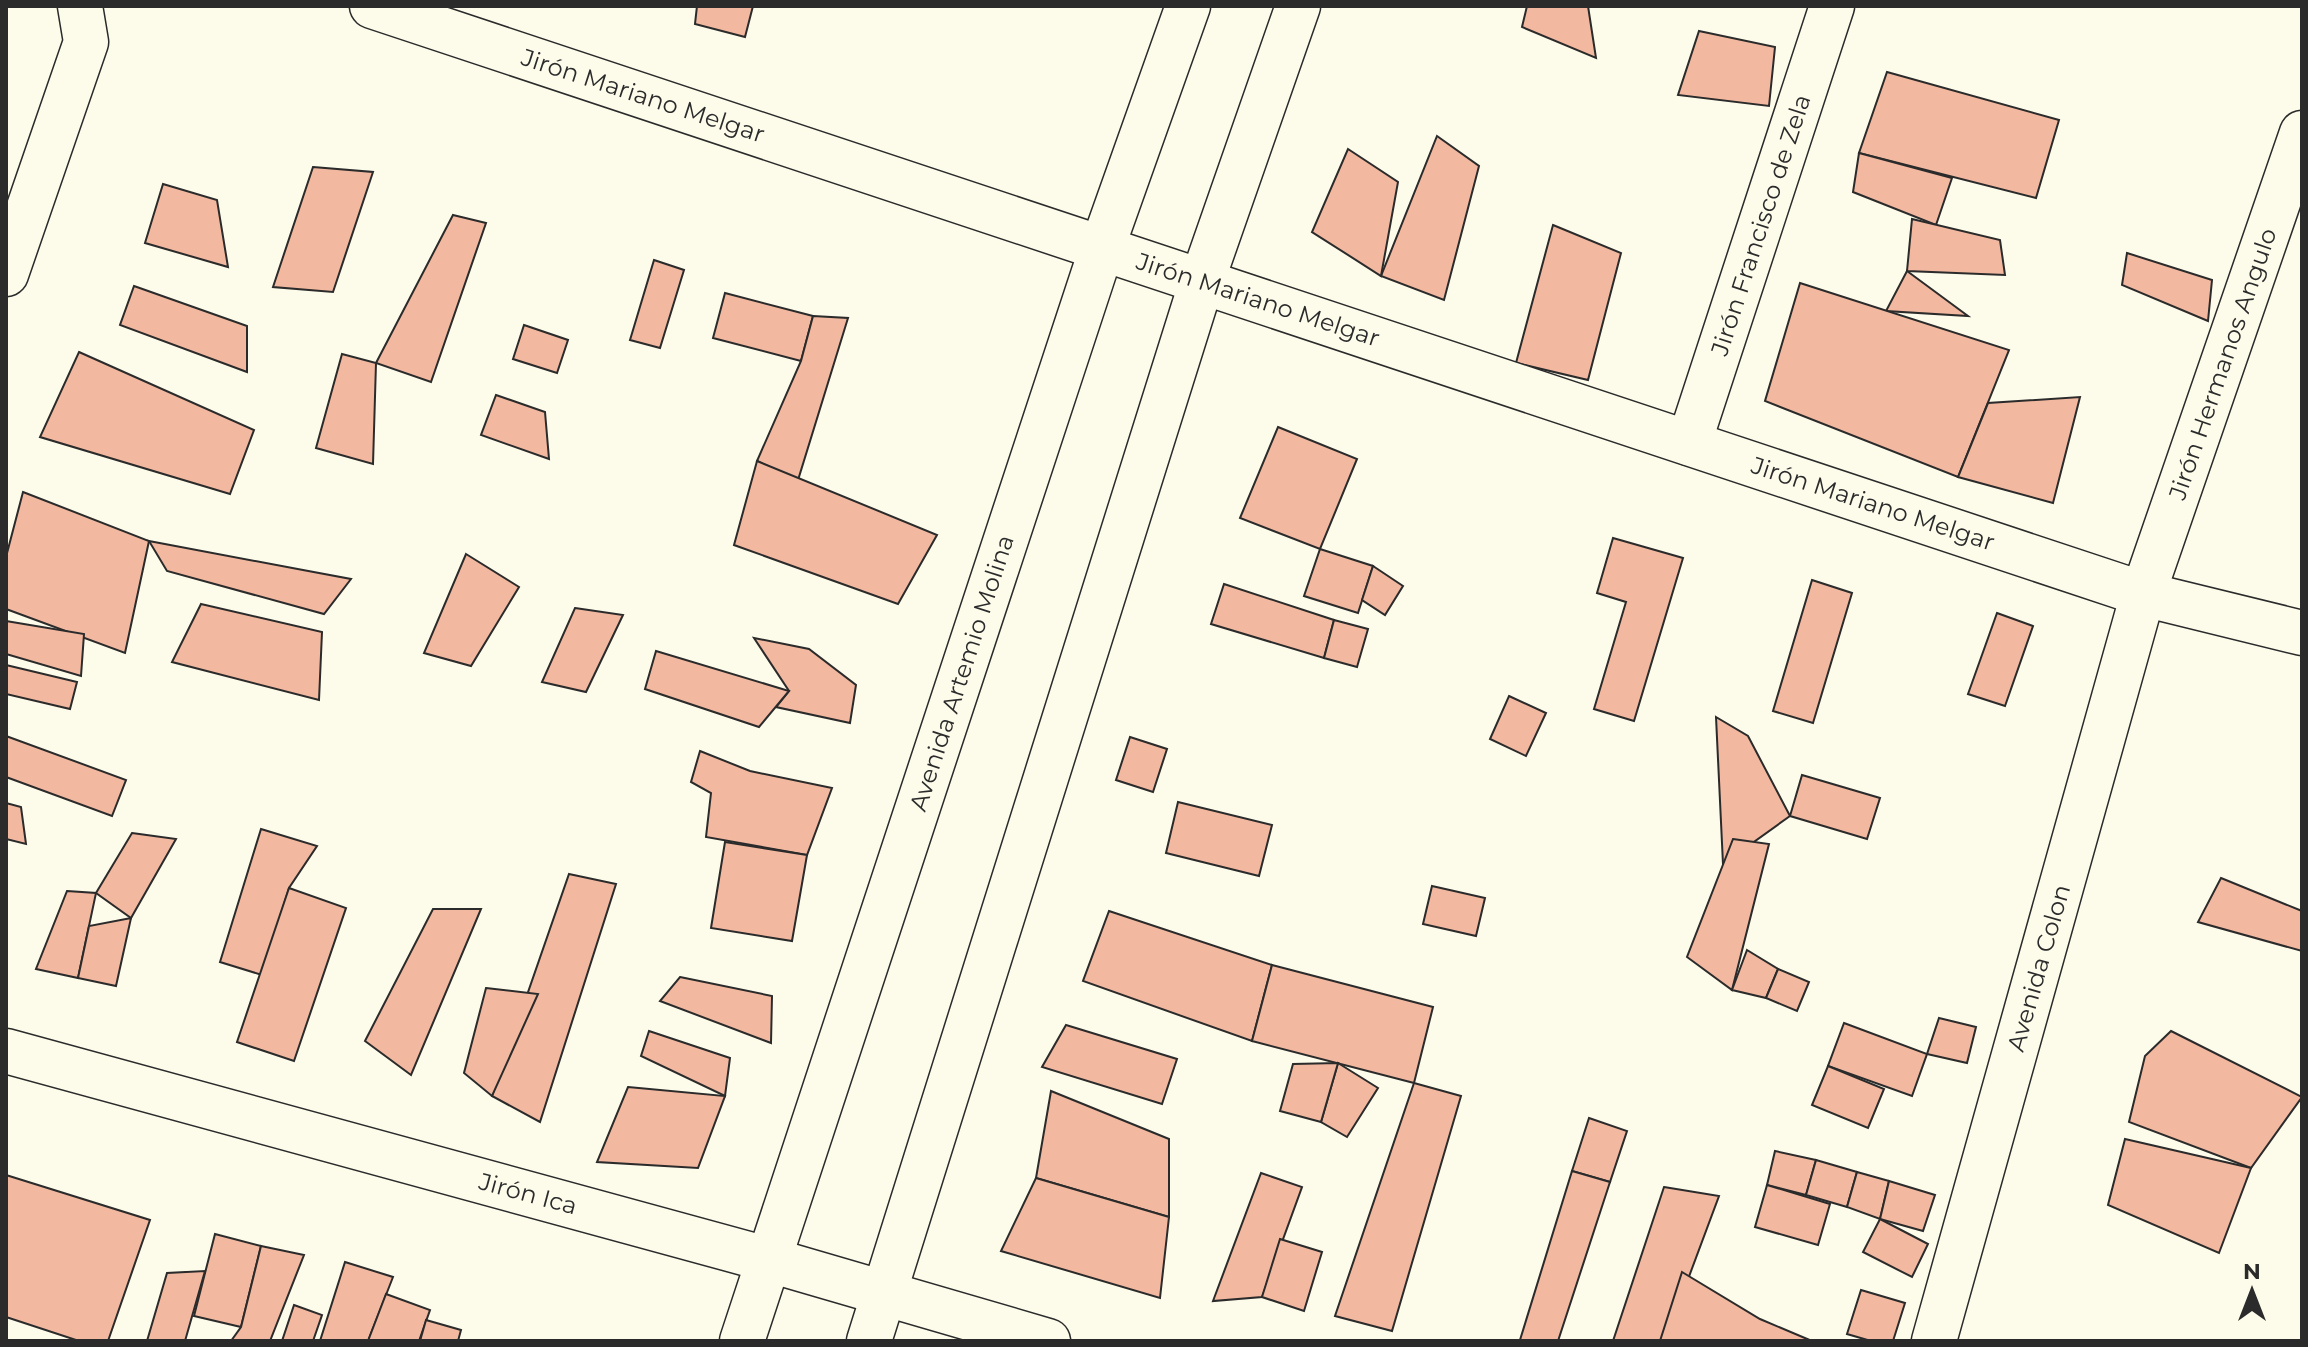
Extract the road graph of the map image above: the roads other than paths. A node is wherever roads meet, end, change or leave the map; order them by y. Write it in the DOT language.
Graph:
graph roads {
  1 [pos="80,6"];
  2 [pos="372,6"];
  3 [pos="1188,6"];
  4 [pos="1298,6"];
  5 [pos="1832,6"];
  6 [pos="2302,133"];
  7 [pos="1102,248"];
  8 [pos="6,274"];
  9 [pos="1202,281"];
  10 [pos="1689,443"];
  11 [pos="2143,594"];
  12 [pos="2302,633"];
  13 [pos="6,1051"];
  14 [pos="770,1260"];
  15 [pos="885,1295"];
  16 [pos="742,1341"];
  17 [pos="869,1341"];
  18 [pos="1048,1341"];
  19 [pos="1934,1341"];
  1 -- 8 [label="street"];
  2 -- 7 [label="street, Jirón Mariano Melgar"];
  3 -- 7 [label="street, Avenida Artemio Molina"];
  4 -- 9 [label="street"];
  5 -- 10 [label="street, Jirón Francisco de Zela"];
  6 -- 11 [label="street, Jirón Hermanos Angulo"];
  7 -- 9 [label="street, Jirón Mariano Melgar"];
  7 -- 14 [label="street, Avenida Artemio Molina"];
  9 -- 10 [label="street, Jirón Mariano Melgar"];
  9 -- 15 [label="street"];
  10 -- 11 [label="street, Jirón Mariano Melgar"];
  11 -- 12 [label="street, Jirón Mariano Melgar"];
  11 -- 19 [label="street, Avenida Colon"];
  13 -- 14 [label="street, Jirón Ica"];
  14 -- 15 [label="street, Jirón Ica"];
  14 -- 16 [label="street, Avenida Artemio Molina"];
  15 -- 17 [label="street"];
  15 -- 18 [label="street, Jirón Ica"];
}
